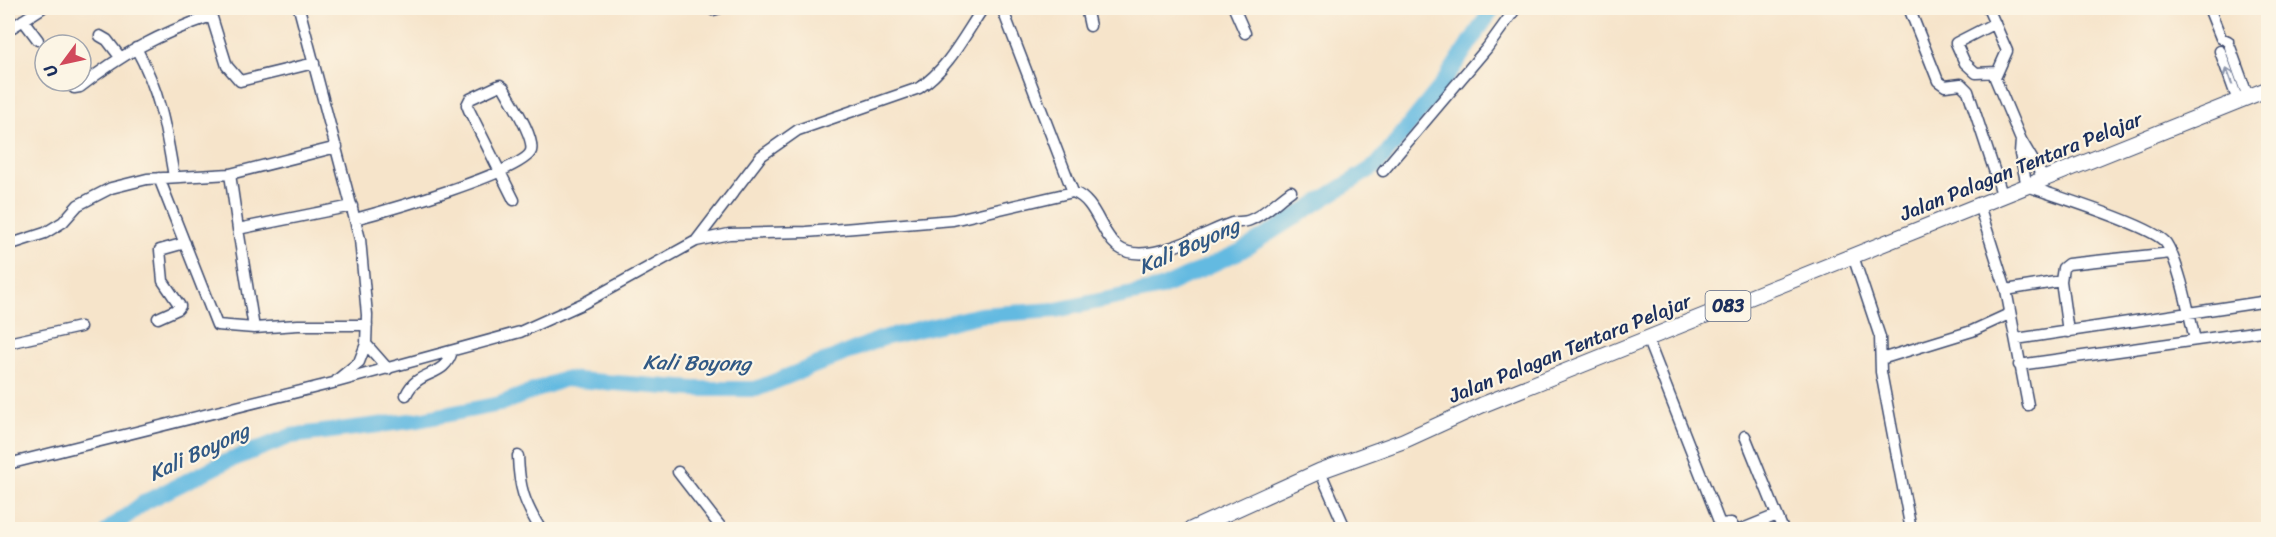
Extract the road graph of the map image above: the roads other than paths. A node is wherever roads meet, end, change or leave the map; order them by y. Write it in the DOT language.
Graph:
graph roads {
  1 [pos="42,8"];
  2 [pos="299,8"];
  3 [pos="983,8"];
  4 [pos="1002,8"];
  5 [pos="1086,8"];
  6 [pos="1234,8"];
  7 [pos="1516,8"];
  8 [pos="1909,8"];
  9 [pos="1989,8"];
  10 [pos="2209,8"];
  11 [pos="210,12"];
  12 [pos="23,20"];
  13 [pos="1995,23"];
  14 [pos="1090,26"];
  15 [pos="8,30"];
  16 [pos="33,33"];
  17 [pos="1245,33"];
  18 [pos="100,36"];
  19 [pos="136,48"];
  20 [pos="120,57"];
  21 [pos="314,63"];
  22 [pos="1997,72"];
  23 [pos="93,77"];
  24 [pos="2268,89"];
  25 [pos="2243,99"];
  26 [pos="2021,140"];
  27 [pos="337,147"];
  28 [pos="500,171"];
  29 [pos="1383,171"];
  30 [pos="230,174"];
  31 [pos="174,177"];
  32 [pos="159,178"];
  33 [pos="2044,179"];
  34 [pos="2027,186"];
  35 [pos="1291,191"];
  36 [pos="1072,192"];
  37 [pos="2003,197"];
  38 [pos="514,200"];
  39 [pos="352,206"];
  40 [pos="1979,206"];
  41 [pos="355,219"];
  42 [pos="238,229"];
  43 [pos="696,241"];
  44 [pos="184,243"];
  45 [pos="8,245"];
  46 [pos="2171,253"];
  47 [pos="1853,256"];
  48 [pos="2061,281"];
  49 [pos="2006,290"];
  50 [pos="2268,301"];
  51 [pos="2189,313"];
  52 [pos="2009,314"];
  53 [pos="158,318"];
  54 [pos="367,325"];
  55 [pos="80,327"];
  56 [pos="254,328"];
  57 [pos="2268,330"];
  58 [pos="2068,332"];
  59 [pos="1647,338"];
  60 [pos="2016,339"];
  61 [pos="2195,340"];
  62 [pos="8,343"];
  63 [pos="366,344"];
  64 [pos="452,351"];
  65 [pos="1881,359"];
  66 [pos="2019,365"];
  67 [pos="388,369"];
  68 [pos="333,383"];
  69 [pos="406,395"];
  70 [pos="2028,405"];
  71 [pos="1745,436"];
  72 [pos="518,456"];
  73 [pos="8,464"];
  74 [pos="1320,471"];
  75 [pos="678,472"];
  76 [pos="1777,515"];
  77 [pos="1717,527"];
  78 [pos="541,530"];
  79 [pos="723,530"];
  80 [pos="1190,530"];
  81 [pos="1346,530"];
  82 [pos="1735,530"];
  83 [pos="1740,530"];
  84 [pos="1783,530"];
  85 [pos="1911,530"];
  1 -- 12 [label="street"];
  2 -- 21 [label="street"];
  3 -- 43 [label="street"];
  4 -- 36 [label="street"];
  5 -- 14 [label="street"];
  6 -- 17 [label="street"];
  7 -- 29 [label="street"];
  8 -- 37 [label="street"];
  9 -- 13 [label="street"];
  10 -- 25 [label="street"];
  11 -- 19 [label="street"];
  11 -- 21 [label="street"];
  12 -- 15 [label="street"];
  12 -- 16 [label="street"];
  13 -- 22 [label="street"];
  13 -- 22 [label="street"];
  18 -- 20 [label="street"];
  19 -- 20 [label="street"];
  19 -- 31 [label="street"];
  20 -- 23 [label="street"];
  21 -- 27 [label="street"];
  22 -- 26 [label="street"];
  24 -- 25 [label="main road, Jalan Palagan Tentara Pelajar / 083"];
  25 -- 33 [label="main road, Jalan Palagan Tentara Pelajar / 083"];
  26 -- 33 [label="street"];
  26 -- 34 [label="street"];
  27 -- 30 [label="street"];
  27 -- 39 [label="street"];
  28 -- 28 [label="street"];
  28 -- 38 [label="street"];
  28 -- 41 [label="street"];
  30 -- 31 [label="street"];
  30 -- 42 [label="street"];
  31 -- 32 [label="street"];
  32 -- 44 [label="street"];
  32 -- 45 [label="street"];
  33 -- 34 [label="main road, Jalan Palagan Tentara Pelajar / 083"];
  34 -- 37 [label="main road, Jalan Palagan Tentara Pelajar / 083"];
  34 -- 46 [label="street"];
  35 -- 36 [label="street"];
  36 -- 43 [label="street"];
  37 -- 40 [label="main road, Jalan Palagan Tentara Pelajar / 083"];
  39 -- 41 [label="street"];
  39 -- 42 [label="street"];
  40 -- 47 [label="main road, Jalan Palagan Tentara Pelajar / 083"];
  40 -- 49 [label="street"];
  41 -- 54 [label="street"];
  42 -- 56 [label="street"];
  43 -- 64 [label="street"];
  44 -- 53 [label="street"];
  44 -- 56 [label="street"];
  46 -- 48 [label="street"];
  46 -- 51 [label="street"];
  47 -- 59 [label="main road, Jalan Palagan Tentara Pelajar / 083"];
  47 -- 65 [label="street"];
  48 -- 49 [label="street"];
  48 -- 58 [label="street"];
  49 -- 52 [label="street"];
  50 -- 51 [label="street"];
  51 -- 58 [label="street"];
  51 -- 61 [label="street"];
  52 -- 60 [label="street"];
  52 -- 65 [label="street"];
  54 -- 56 [label="street"];
  54 -- 63 [label="street"];
  55 -- 62 [label="street"];
  57 -- 61 [label="street"];
  58 -- 60 [label="street"];
  59 -- 74 [label="main road, Jalan Palagan Tentara Pelajar / 083"];
  59 -- 77 [label="street"];
  60 -- 66 [label="street"];
  61 -- 66 [label="street"];
  63 -- 67 [label="street"];
  63 -- 68 [label="street"];
  64 -- 67 [label="street"];
  64 -- 69 [label="street"];
  65 -- 85 [label="street"];
  66 -- 70 [label="street"];
  67 -- 68 [label="street"];
  68 -- 73 [label="street"];
  71 -- 76 [label="street"];
  72 -- 78 [label="street"];
  74 -- 80 [label="main road, Jalan Palagan Tentara Pelajar / 083"];
  74 -- 81 [label="street"];
  75 -- 79 [label="street"];
  76 -- 83 [label="street"];
  76 -- 84 [label="street"];
  77 -- 82 [label="street"];
}
